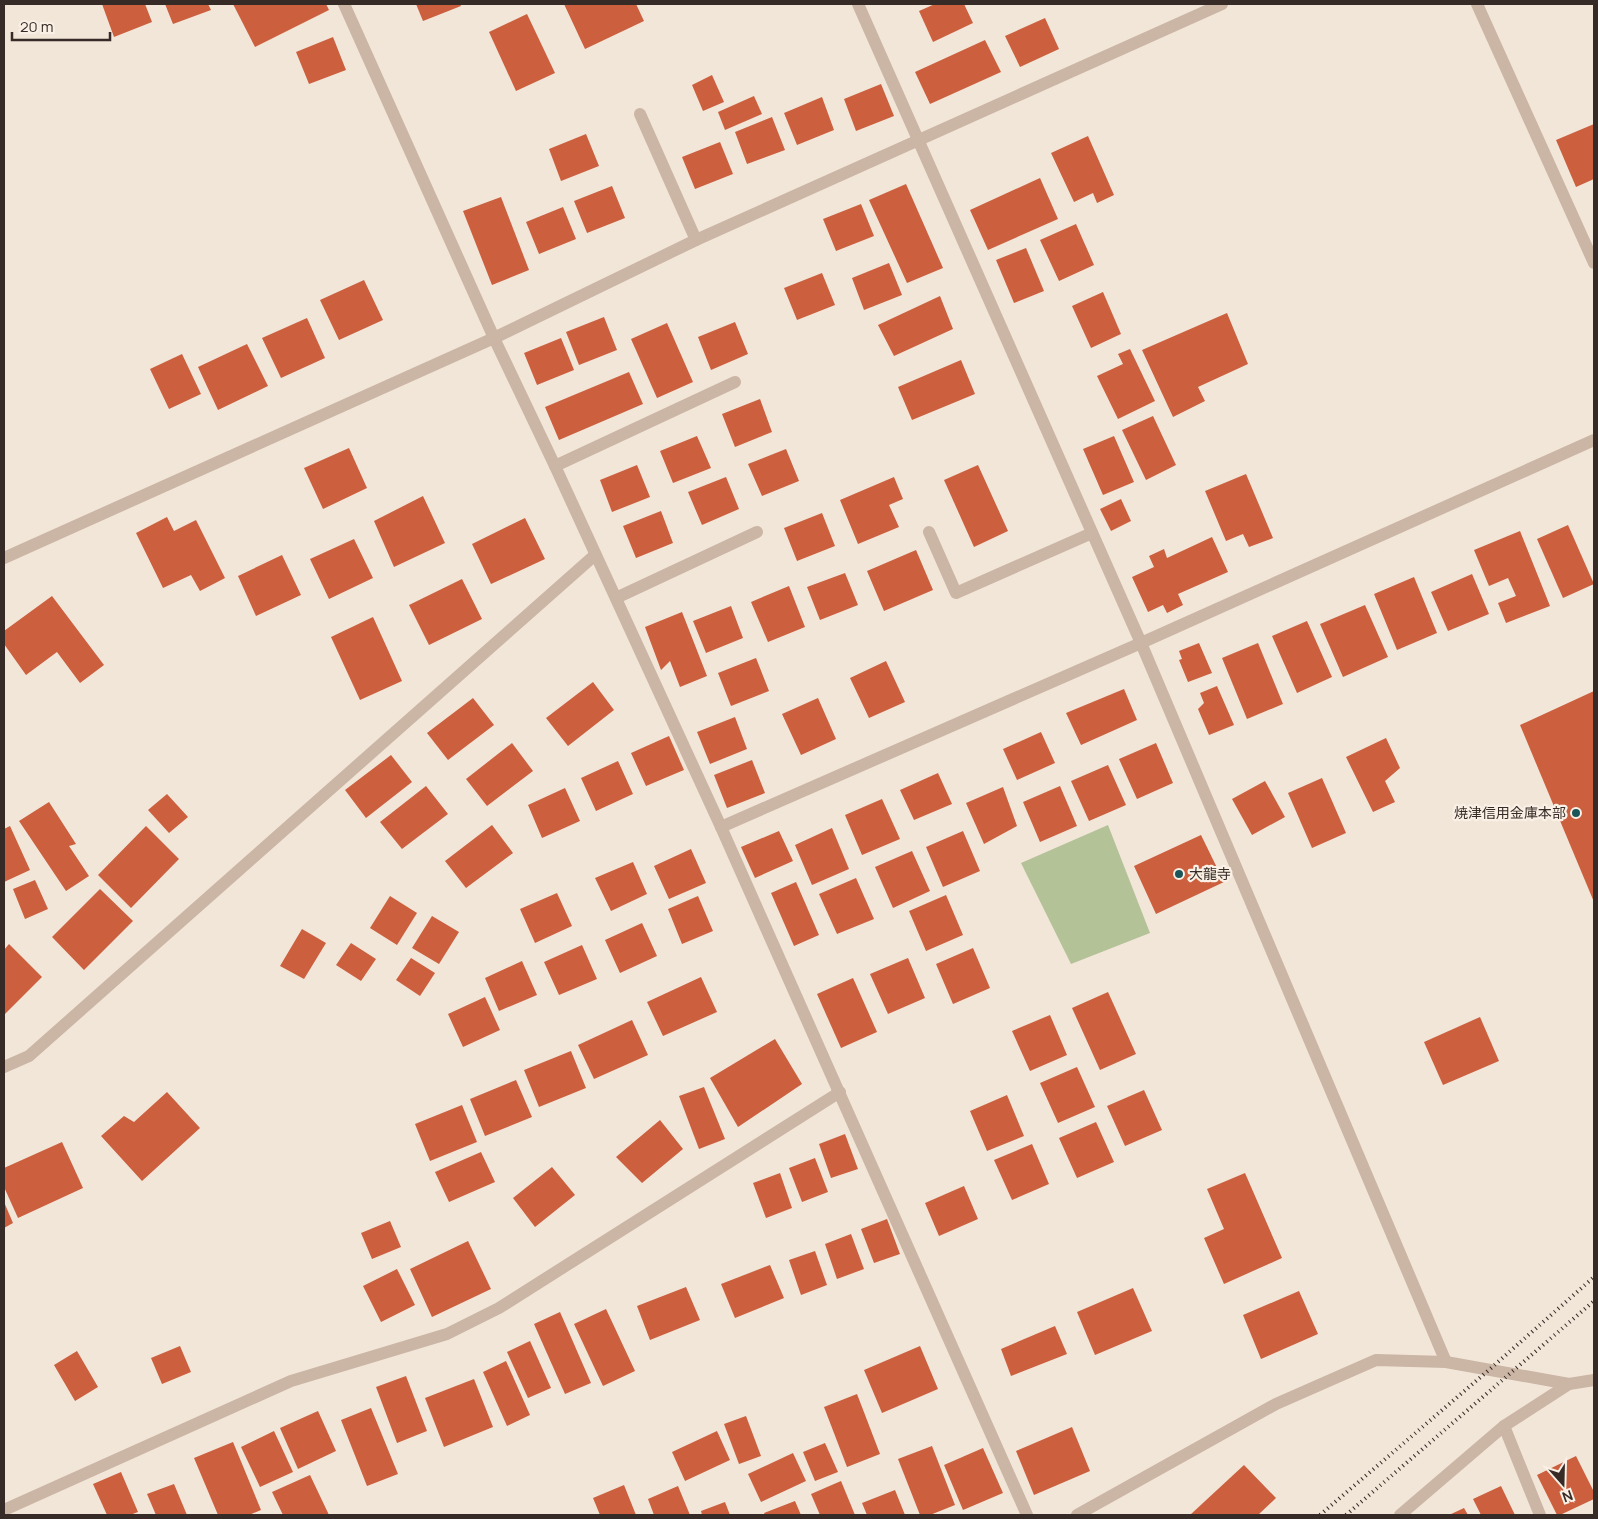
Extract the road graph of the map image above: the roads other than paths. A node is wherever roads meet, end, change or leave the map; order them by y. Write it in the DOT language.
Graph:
graph roads {
  1 [pos="344,4"];
  2 [pos="858,4"];
  3 [pos="1222,4"];
  4 [pos="1477,4"];
  5 [pos="640,114"];
  6 [pos="918,141"];
  7 [pos="696,240"];
  8 [pos="1594,263"];
  9 [pos="494,338"];
  10 [pos="735,382"];
  11 [pos="1594,440"];
  12 [pos="555,466"];
  13 [pos="757,532"];
  14 [pos="929,532"];
  15 [pos="1092,533"];
  16 [pos="596,555"];
  17 [pos="4,558"];
  18 [pos="616,598"];
  19 [pos="1141,643"];
  20 [pos="721,827"];
  21 [pos="4,1067"];
  22 [pos="840,1092"];
  23 [pos="1446,1362"];
  24 [pos="1594,1380"];
  25 [pos="1569,1384"];
  26 [pos="1504,1426"];
  27 [pos="4,1510"];
  28 [pos="1027,1515"];
  29 [pos="1077,1515"];
  30 [pos="1400,1515"];
  31 [pos="1540,1515"];
  1 -- 9 [label="street"];
  2 -- 6 [label="street"];
  3 -- 6 [label="street"];
  4 -- 8 [label="street"];
  5 -- 7 [label="street"];
  6 -- 7 [label="street"];
  6 -- 15 [label="street"];
  7 -- 9 [label="street"];
  9 -- 12 [label="street"];
  9 -- 17 [label="street"];
  10 -- 12 [label="street"];
  11 -- 19 [label="street"];
  12 -- 16 [label="street"];
  13 -- 18 [label="street"];
  14 -- 15 [label="street"];
  15 -- 19 [label="street"];
  16 -- 18 [label="street"];
  16 -- 21 [label="street"];
  18 -- 20 [label="street"];
  19 -- 20 [label="street"];
  19 -- 23 [label="street"];
  20 -- 22 [label="street"];
  22 -- 27 [label="street"];
  22 -- 28 [label="street"];
  23 -- 25 [label="street"];
  23 -- 29 [label="street"];
  24 -- 25 [label="street"];
  25 -- 26 [label="street"];
  26 -- 30 [label="street"];
  26 -- 31 [label="street"];
}
